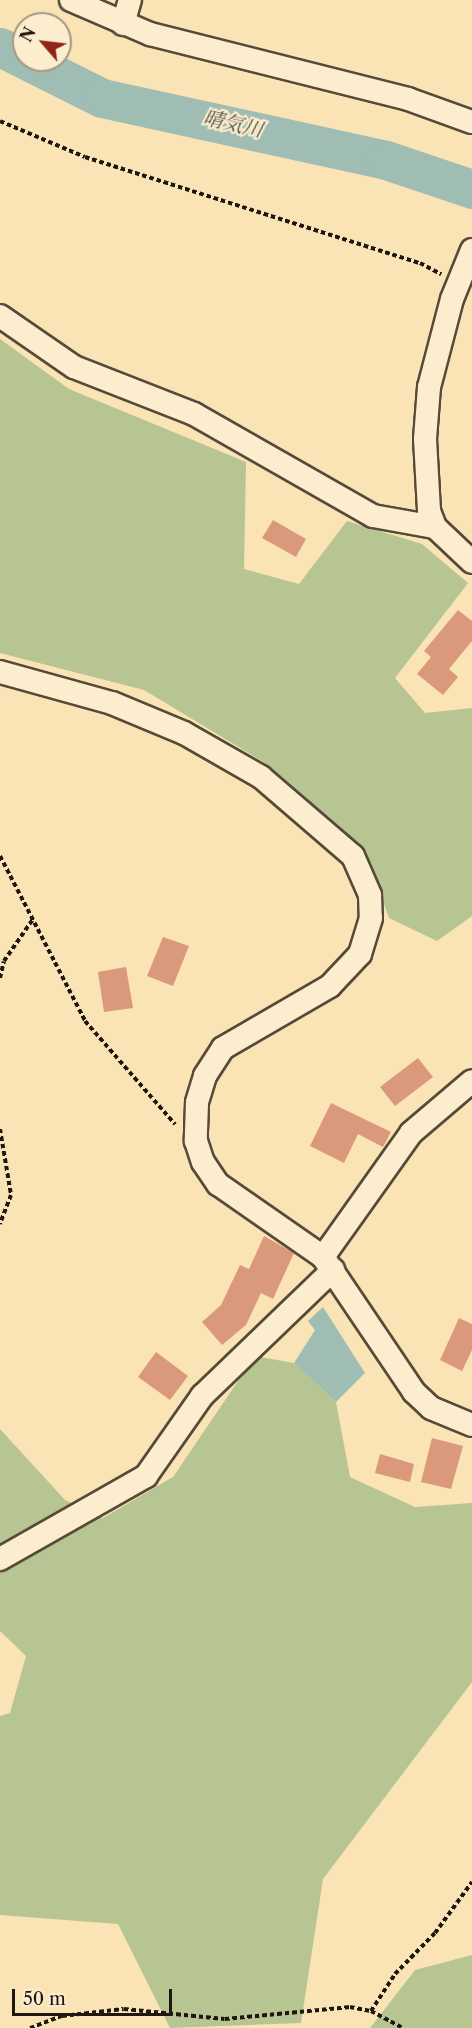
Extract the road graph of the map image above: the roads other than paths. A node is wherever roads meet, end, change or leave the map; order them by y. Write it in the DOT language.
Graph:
graph roads {
  1 [pos="71,0"];
  2 [pos="130,0"];
  3 [pos="123,24"];
  4 [pos="472,122"];
  5 [pos="472,250"];
  6 [pos="0,316"];
  7 [pos="435,527"];
  8 [pos="472,562"];
  9 [pos="0,672"];
  10 [pos="472,1082"];
  11 [pos="328,1263"];
  12 [pos="472,1425"];
  13 [pos="0,1559"];
  1 -- 3 [label="street"];
  2 -- 3 [label="street"];
  3 -- 4 [label="street"];
  5 -- 7 [label="street"];
  6 -- 7 [label="street"];
  7 -- 8 [label="street"];
  9 -- 11 [label="street"];
  10 -- 11 [label="street"];
  11 -- 12 [label="street"];
  11 -- 13 [label="street"];
}
